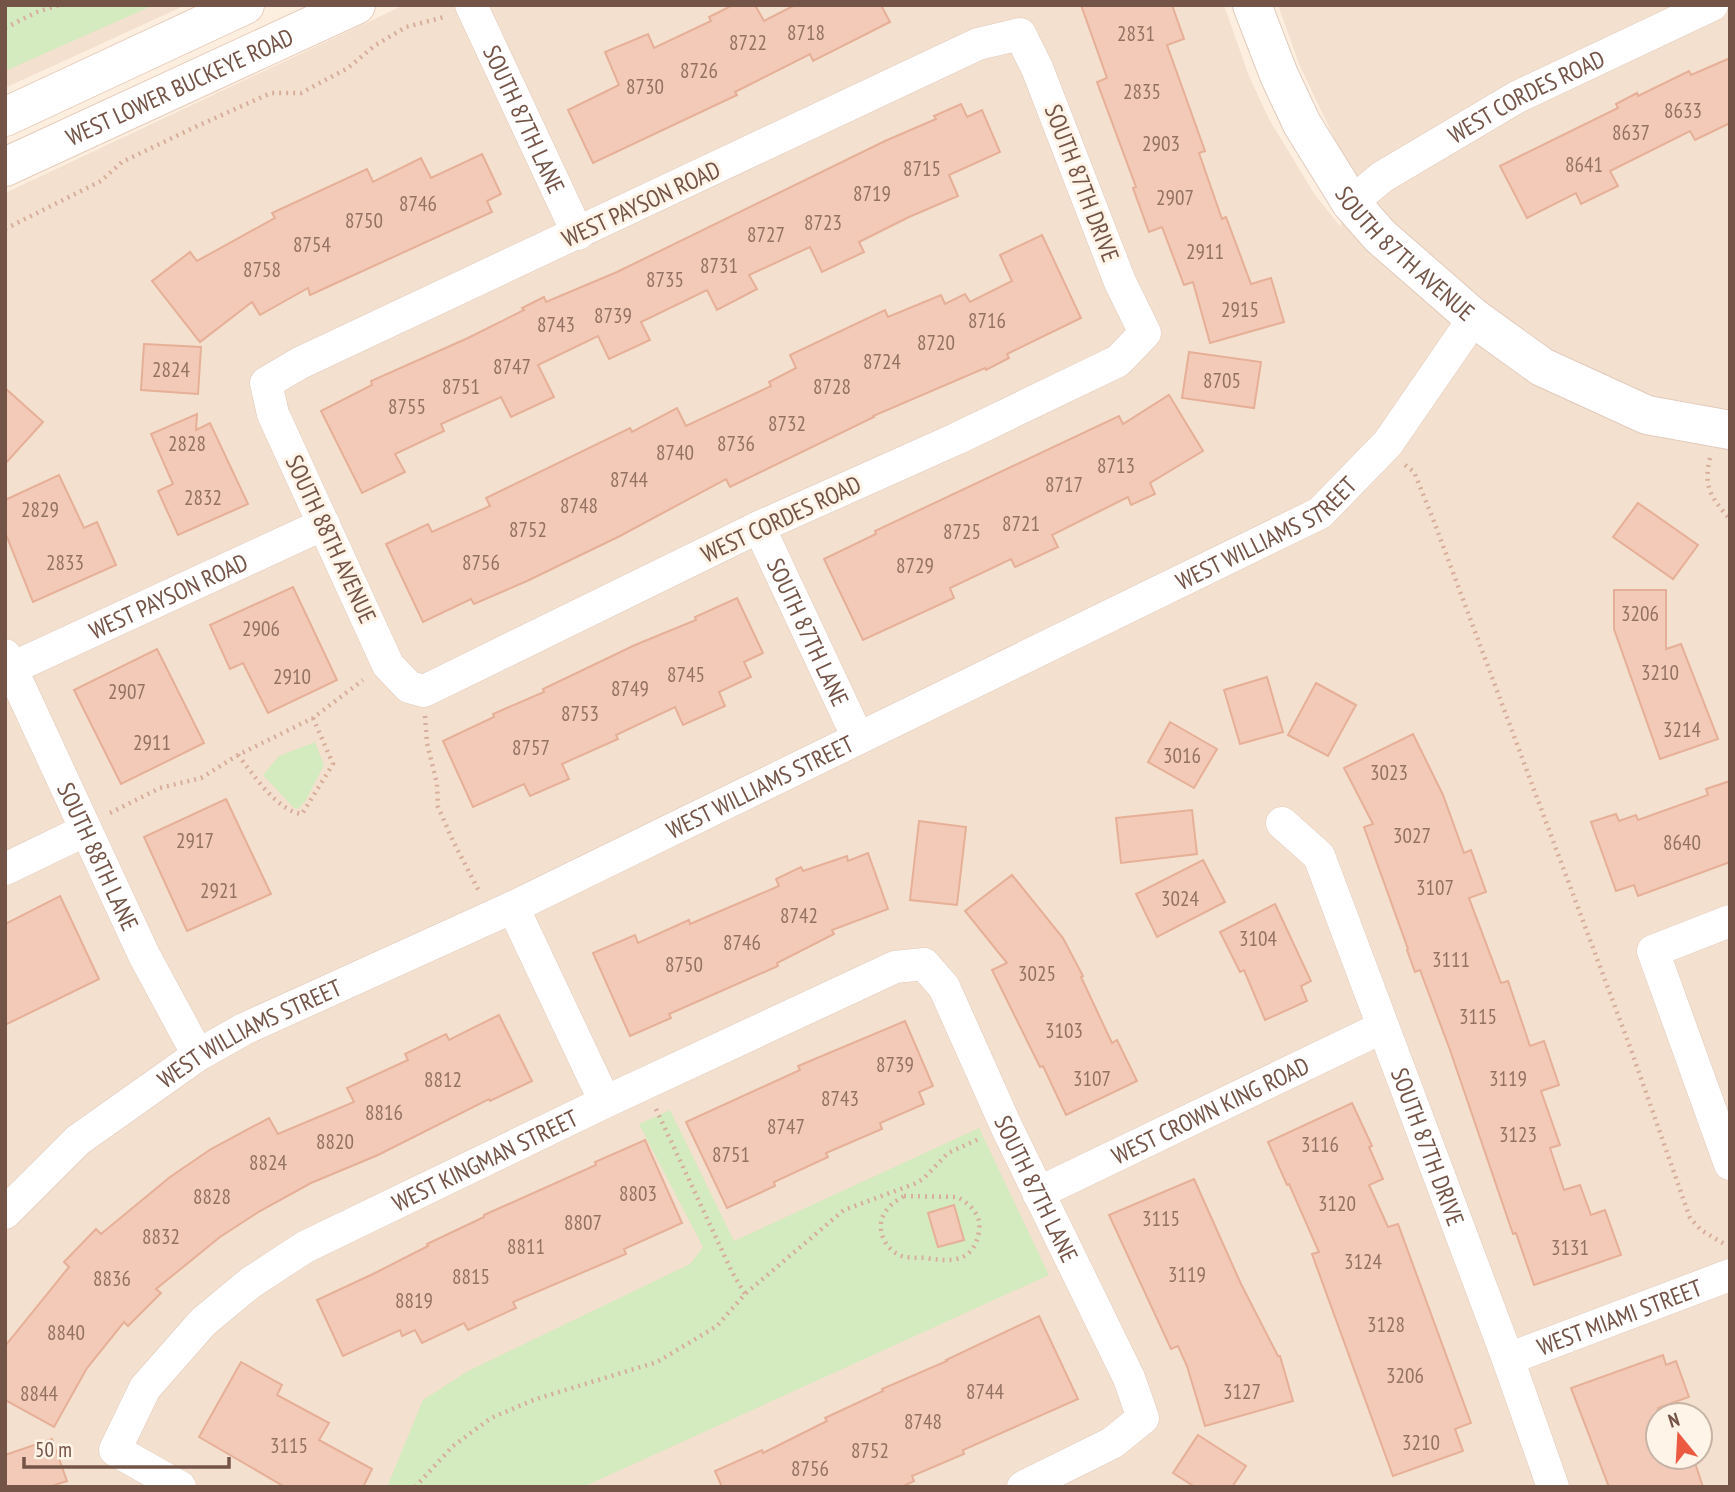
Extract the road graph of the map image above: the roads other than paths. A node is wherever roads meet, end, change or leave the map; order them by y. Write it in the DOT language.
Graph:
graph roads {
  1 [pos="245,5"];
  2 [pos="356,5"];
  3 [pos="1252,5"];
  4 [pos="1712,5"];
  5 [pos="458,11"];
  6 [pos="1020,34"];
  7 [pos="5,117"];
  8 [pos="5,167"];
  9 [pos="1351,203"];
  10 [pos="578,234"];
  11 [pos="1474,318"];
  12 [pos="1145,333"];
  13 [pos="266,383"];
  14 [pos="1723,429"];
  15 [pos="324,524"];
  16 [pos="759,527"];
  17 [pos="9,662"];
  18 [pos="407,681"];
  19 [pos="858,738"];
  20 [pos="1282,823"];
  21 [pos="86,830"];
  22 [pos="5,869"];
  23 [pos="502,911"];
  24 [pos="1730,921"];
  25 [pos="924,964"];
  26 [pos="1383,1027"];
  27 [pos="198,1055"];
  28 [pos="605,1102"];
  29 [pos="1730,1164"];
  30 [pos="1038,1194"];
  31 [pos="5,1213"];
  32 [pos="1730,1275"];
  33 [pos="1508,1359"];
  34 [pos="180,1487"];
  35 [pos="1023,1487"];
  36 [pos="1553,1487"];
  1 -- 7 [label="street, WEST LOWER BUCKEYE ROAD"];
  2 -- 8 [label="street, WEST LOWER BUCKEYE ROAD"];
  3 -- 9 [label="street, SOUTH 87TH AVENUE"];
  4 -- 9 [label="street, WEST CORDES ROAD"];
  5 -- 10 [label="street, SOUTH 87TH LANE"];
  6 -- 10 [label="street, WEST PAYSON ROAD"];
  6 -- 12 [label="street, SOUTH 87TH DRIVE"];
  9 -- 11 [label="street, SOUTH 87TH AVENUE"];
  10 -- 13 [label="street, WEST PAYSON ROAD"];
  11 -- 14 [label="street, SOUTH 87TH AVENUE"];
  11 -- 19 [label="street, WEST WILLIAMS STREET"];
  12 -- 16 [label="street, WEST CORDES ROAD"];
  13 -- 15 [label="street, SOUTH 88TH AVENUE"];
  15 -- 17 [label="street, WEST PAYSON ROAD"];
  15 -- 18 [label="street, SOUTH 88TH AVENUE"];
  16 -- 18 [label="street, WEST CORDES ROAD"];
  16 -- 19 [label="street, SOUTH 87TH LANE"];
  17 -- 21 [label="street, SOUTH 88TH LANE"];
  19 -- 23 [label="street, WEST WILLIAMS STREET"];
  20 -- 26 [label="street, SOUTH 87TH DRIVE"];
  21 -- 22 [label="street"];
  21 -- 27 [label="street, SOUTH 88TH LANE"];
  23 -- 27 [label="street, WEST WILLIAMS STREET"];
  23 -- 28 [label="street"];
  24 -- 29 [label="street"];
  25 -- 28 [label="street, WEST KINGMAN STREET"];
  25 -- 30 [label="street, SOUTH 87TH LANE"];
  26 -- 30 [label="street, WEST CROWN KING ROAD"];
  26 -- 33 [label="street, SOUTH 87TH DRIVE"];
  27 -- 31 [label="street, WEST WILLIAMS STREET"];
  28 -- 34 [label="street, WEST KINGMAN STREET"];
  30 -- 35 [label="street, SOUTH 87TH LANE"];
  32 -- 33 [label="street, WEST MIAMI STREET"];
  33 -- 36 [label="street, SOUTH 87TH DRIVE"];
}
